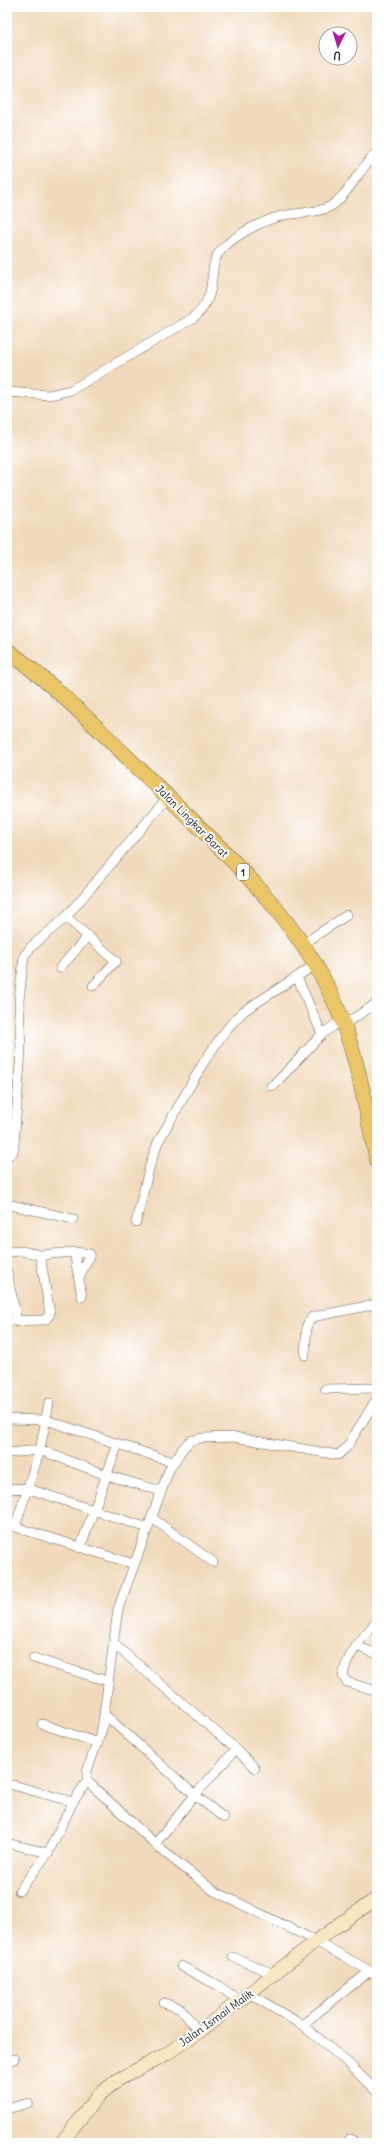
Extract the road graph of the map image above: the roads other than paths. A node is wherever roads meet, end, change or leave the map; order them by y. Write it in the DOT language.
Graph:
graph roads {
  1 [pos="377,152"];
  2 [pos="7,392"];
  3 [pos="7,650"];
  4 [pos="168,797"];
  5 [pos="347,915"];
  6 [pos="66,917"];
  7 [pos="88,936"];
  8 [pos="303,944"];
  9 [pos="315,965"];
  10 [pos="60,968"];
  11 [pos="297,976"];
  12 [pos="93,986"];
  13 [pos="377,1003"];
  14 [pos="343,1022"];
  15 [pos="322,1034"];
  16 [pos="271,1086"];
  17 [pos="7,1157"];
  18 [pos="377,1160"];
  19 [pos="7,1204"];
  20 [pos="73,1219"];
  21 [pos="136,1222"];
  22 [pos="7,1252"];
  23 [pos="74,1252"];
  24 [pos="40,1255"];
  25 [pos="7,1272"];
  26 [pos="79,1278"];
  27 [pos="82,1297"];
  28 [pos="377,1304"];
  29 [pos="7,1322"];
  30 [pos="17,1322"];
  31 [pos="305,1355"];
  32 [pos="377,1388"];
  33 [pos="325,1389"];
  34 [pos="377,1398"];
  35 [pos="49,1404"];
  36 [pos="7,1419"];
  37 [pos="46,1420"];
  38 [pos="118,1444"];
  39 [pos="40,1450"];
  40 [pos="7,1454"];
  41 [pos="173,1462"];
  42 [pos="106,1475"];
  43 [pos="26,1488"];
  44 [pos="7,1489"];
  45 [pos="161,1491"];
  46 [pos="94,1509"];
  47 [pos="152,1518"];
  48 [pos="11,1527"];
  49 [pos="148,1528"];
  50 [pos="80,1548"];
  51 [pos="213,1562"];
  52 [pos="134,1564"];
  53 [pos="377,1621"];
  54 [pos="114,1644"];
  55 [pos="356,1646"];
  56 [pos="377,1654"];
  57 [pos="33,1658"];
  58 [pos="107,1681"];
  59 [pos="377,1691"];
  60 [pos="104,1714"];
  61 [pos="42,1724"];
  62 [pos="98,1743"];
  63 [pos="236,1749"];
  64 [pos="255,1768"];
  65 [pos="87,1781"];
  66 [pos="14,1785"];
  67 [pos="195,1795"];
  68 [pos="73,1802"];
  69 [pos="224,1818"];
  70 [pos="7,1843"];
  71 [pos="155,1844"];
  72 [pos="48,1853"];
  73 [pos="19,1892"];
  74 [pos="377,1898"];
  75 [pos="316,1941"];
  76 [pos="233,1957"];
  77 [pos="181,1966"];
  78 [pos="374,1973"];
  79 [pos="274,1974"];
  80 [pos="245,1997"];
  81 [pos="164,2003"];
  82 [pos="302,2025"];
  83 [pos="199,2032"];
  84 [pos="377,2092"];
  85 [pos="28,2103"];
  86 [pos="7,2109"];
  87 [pos="66,2142"];
  1 -- 2 [label="street"];
  3 -- 4 [label="highway, Jalan Lingkar Barat / 1"];
  4 -- 6 [label="street"];
  4 -- 8 [label="highway, Jalan Lingkar Barat / 1"];
  5 -- 8 [label="street"];
  6 -- 7 [label="street"];
  6 -- 17 [label="street"];
  7 -- 10 [label="street"];
  7 -- 12 [label="street"];
  8 -- 9 [label="highway, Jalan Lingkar Barat / 1"];
  9 -- 11 [label="street"];
  9 -- 14 [label="highway, Jalan Lingkar Barat / 1"];
  11 -- 15 [label="street"];
  11 -- 21 [label="street"];
  13 -- 14 [label="street"];
  14 -- 15 [label="street"];
  14 -- 18 [label="highway, Jalan Lingkar Barat / 1"];
  15 -- 16 [label="street"];
  19 -- 20 [label="street"];
  22 -- 24 [label="street"];
  23 -- 24 [label="street"];
  23 -- 26 [label="street"];
  23 -- 26 [label="street"];
  24 -- 30 [label="street"];
  25 -- 30 [label="street"];
  26 -- 27 [label="street"];
  28 -- 31 [label="street"];
  29 -- 30 [label="street"];
  32 -- 33 [label="street"];
  34 -- 41 [label="street"];
  35 -- 37 [label="street"];
  36 -- 37 [label="street"];
  37 -- 38 [label="street"];
  37 -- 39 [label="street"];
  38 -- 41 [label="street"];
  38 -- 42 [label="street"];
  39 -- 40 [label="street"];
  39 -- 42 [label="street"];
  39 -- 43 [label="street"];
  41 -- 45 [label="street"];
  42 -- 45 [label="street"];
  42 -- 46 [label="street"];
  43 -- 44 [label="street"];
  43 -- 46 [label="street"];
  43 -- 48 [label="street"];
  45 -- 47 [label="street"];
  46 -- 49 [label="street"];
  46 -- 50 [label="street"];
  47 -- 49 [label="street"];
  47 -- 51 [label="street"];
  48 -- 50 [label="street"];
  49 -- 52 [label="street"];
  50 -- 52 [label="street"];
  52 -- 54 [label="street"];
  53 -- 55 [label="street"];
  54 -- 58 [label="street"];
  54 -- 63 [label="street"];
  55 -- 56 [label="street"];
  55 -- 59 [label="street"];
  57 -- 58 [label="street"];
  58 -- 60 [label="street"];
  60 -- 62 [label="street"];
  60 -- 67 [label="street"];
  61 -- 62 [label="street"];
  62 -- 65 [label="street"];
  63 -- 64 [label="street"];
  63 -- 67 [label="street"];
  65 -- 68 [label="street"];
  65 -- 71 [label="street"];
  66 -- 68 [label="street"];
  67 -- 69 [label="street"];
  67 -- 71 [label="street"];
  68 -- 72 [label="street"];
  70 -- 72 [label="street"];
  71 -- 75 [label="street"];
  72 -- 73 [label="street"];
  74 -- 75 [label="main road, Jalan Ismail Malik"];
  75 -- 78 [label="street"];
  75 -- 79 [label="main road, Jalan Ismail Malik"];
  76 -- 79 [label="street"];
  77 -- 80 [label="street"];
  78 -- 82 [label="street"];
  79 -- 80 [label="main road, Jalan Ismail Malik"];
  80 -- 82 [label="street"];
  80 -- 83 [label="main road, Jalan Ismail Malik"];
  81 -- 83 [label="street"];
  82 -- 84 [label="street"];
  83 -- 87 [label="main road, Jalan Ismail Malik"];
  85 -- 86 [label="street"];
}
